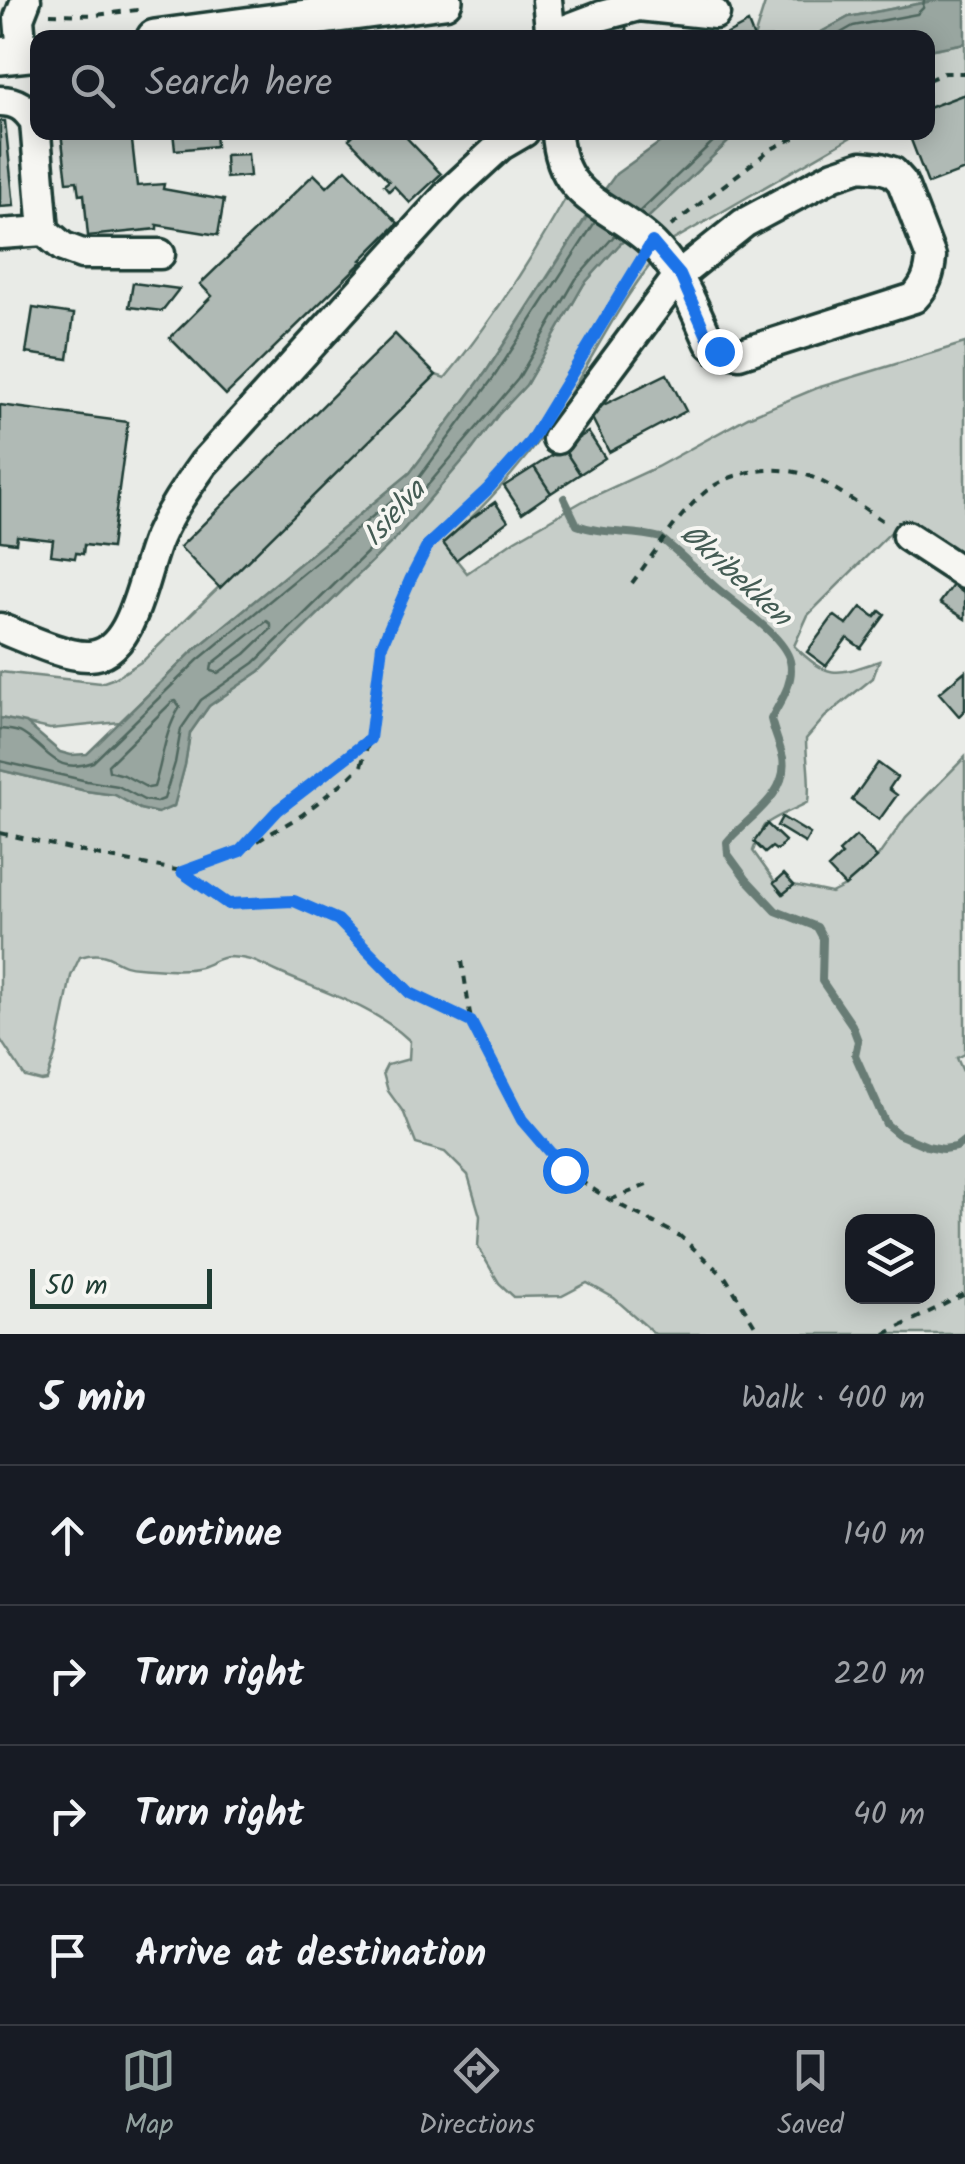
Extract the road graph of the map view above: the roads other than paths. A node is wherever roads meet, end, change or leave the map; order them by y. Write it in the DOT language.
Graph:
graph roads {
  1 [pos="444,0"];
  2 [pos="547,0"];
  3 [pos="22,9"];
  4 [pos="715,14"];
  5 [pos="154,22"];
  6 [pos="550,30"];
  7 [pos="566,30"];
  8 [pos="20,54"];
  9 [pos="0,101"];
  10 [pos="30,115"];
  11 [pos="36,140"];
  12 [pos="510,140"];
  13 [pos="558,140"];
  14 [pos="44,231"];
  15 [pos="0,234"];
  16 [pos="160,254"];
  17 [pos="680,275"];
  18 [pos="543,440"];
  19 [pos="907,536"];
  20 [pos="965,574"];
  21 [pos="0,628"];
  1 -- 5 [label="main road"];
  2 -- 6 [label="street"];
  3 -- 8 [label="street"];
  4 -- 7 [label="street"];
  9 -- 10 [label="street"];
  11 -- 14 [label="street"];
  12 -- 21 [label="street"];
  13 -- 17 [label="street"];
  14 -- 15 [label="street"];
  14 -- 16 [label="street"];
  17 -- 17 [label="street"];
  17 -- 18 [label="street"];
  19 -- 20 [label="street"];
}
